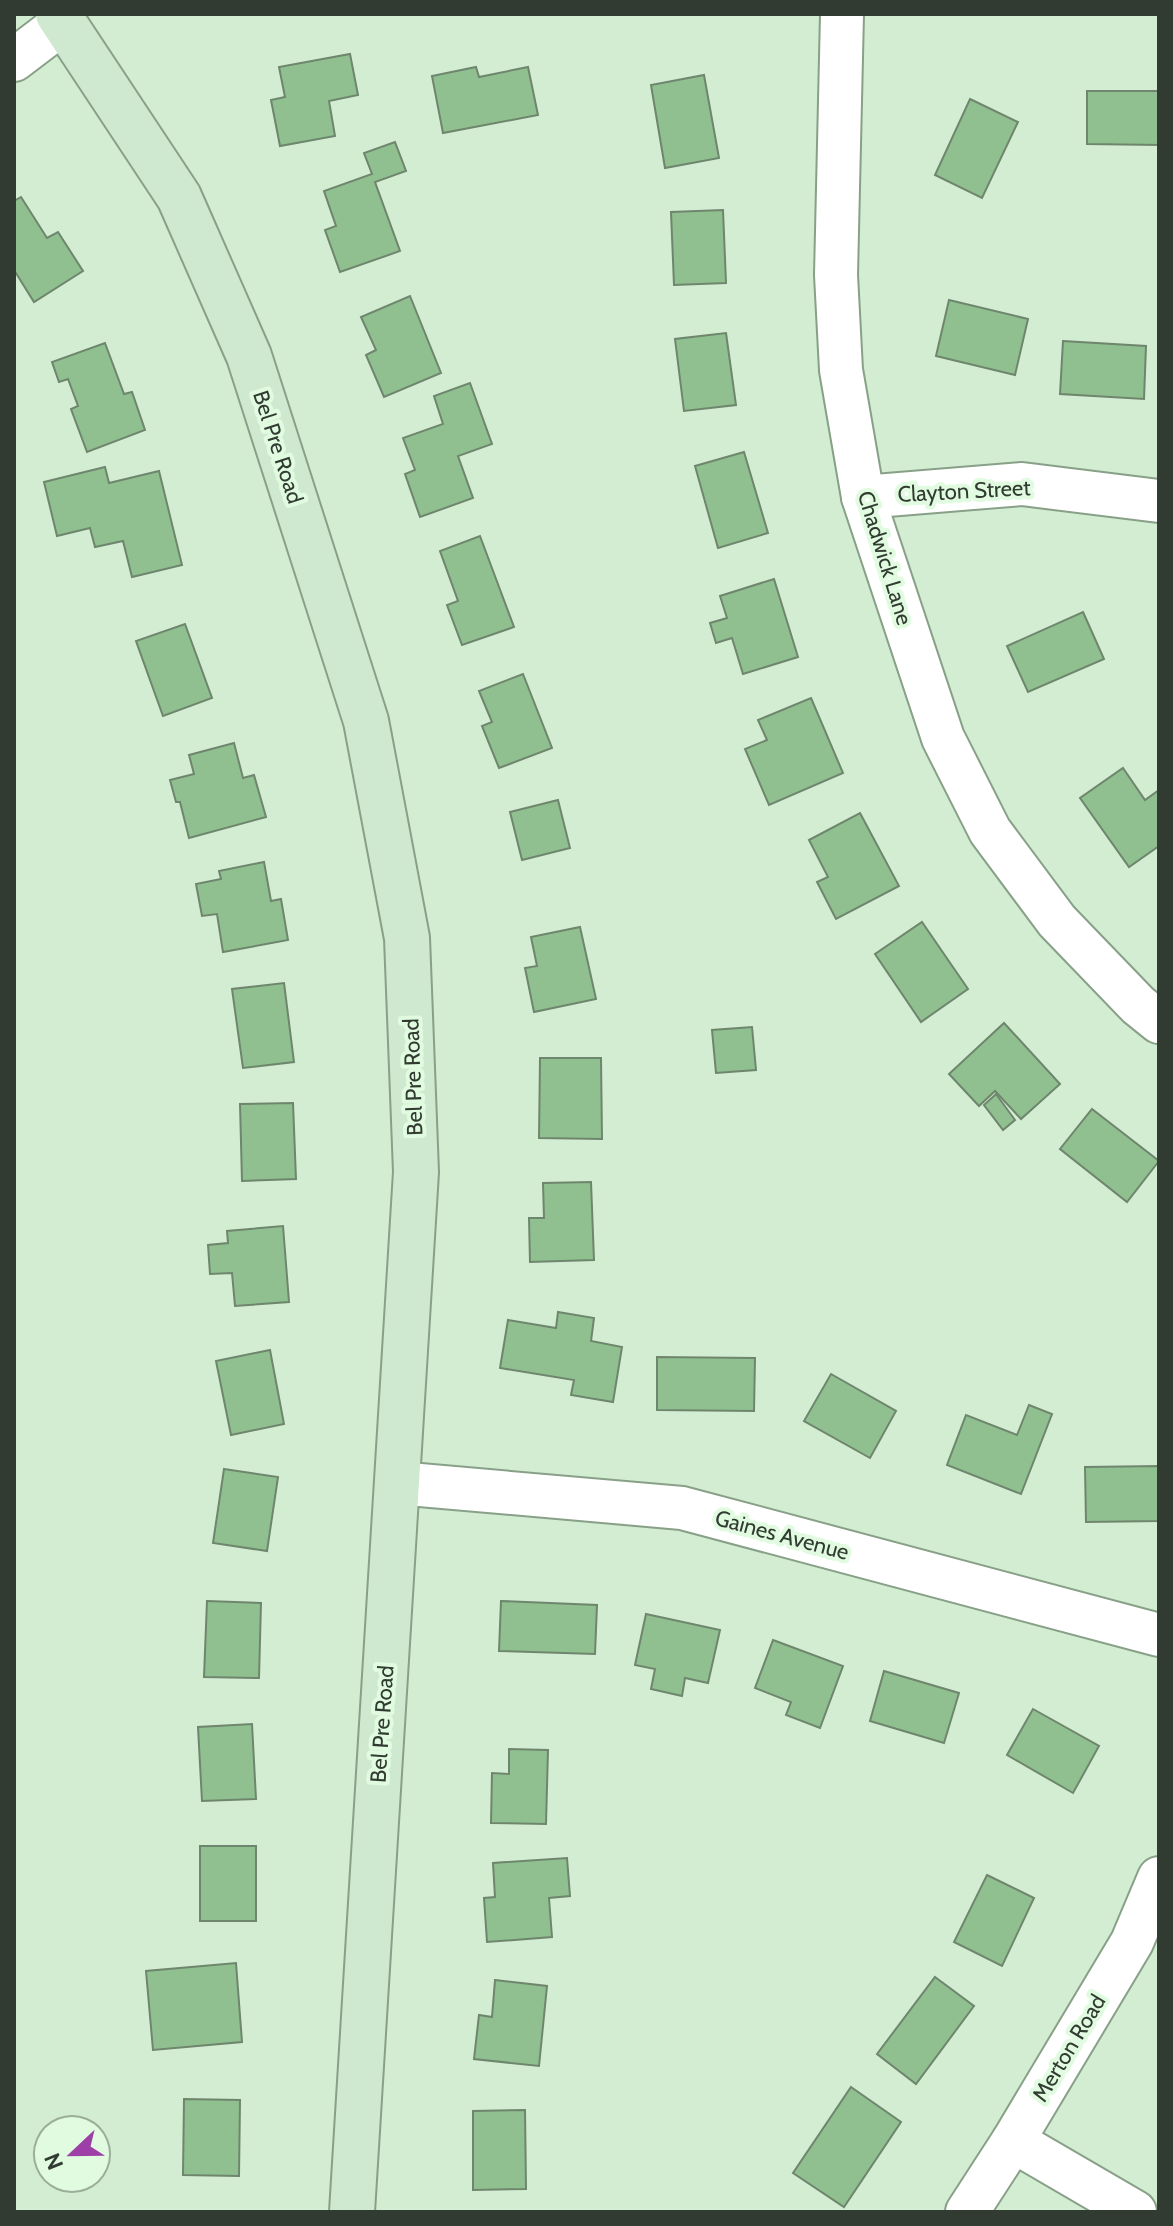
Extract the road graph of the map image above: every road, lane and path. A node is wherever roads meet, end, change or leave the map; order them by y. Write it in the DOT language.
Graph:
graph roads {
  1 [pos="842,14"];
  2 [pos="67,17"];
  3 [pos="14,60"];
  4 [pos="863,497"];
  5 [pos="1159,501"];
  6 [pos="1159,1022"];
  7 [pos="397,1483"];
  8 [pos="1159,1635"];
  9 [pos="1159,1878"];
  10 [pos="1013,2141"];
  11 [pos="352,2212"];
  12 [pos="967,2212"];
  13 [pos="1135,2212"];
  1 -- 4 [label="street, Chadwick Lane"];
  2 -- 3 [label="street"];
  2 -- 7 [label="main road, Bel Pre Road"];
  4 -- 5 [label="street, Clayton Street"];
  4 -- 6 [label="street, Chadwick Lane"];
  7 -- 8 [label="street, Gaines Avenue"];
  7 -- 11 [label="main road, Bel Pre Road"];
  9 -- 10 [label="street, Merton Road"];
  10 -- 12 [label="street, Merton Road"];
  10 -- 13 [label="street"];
}
